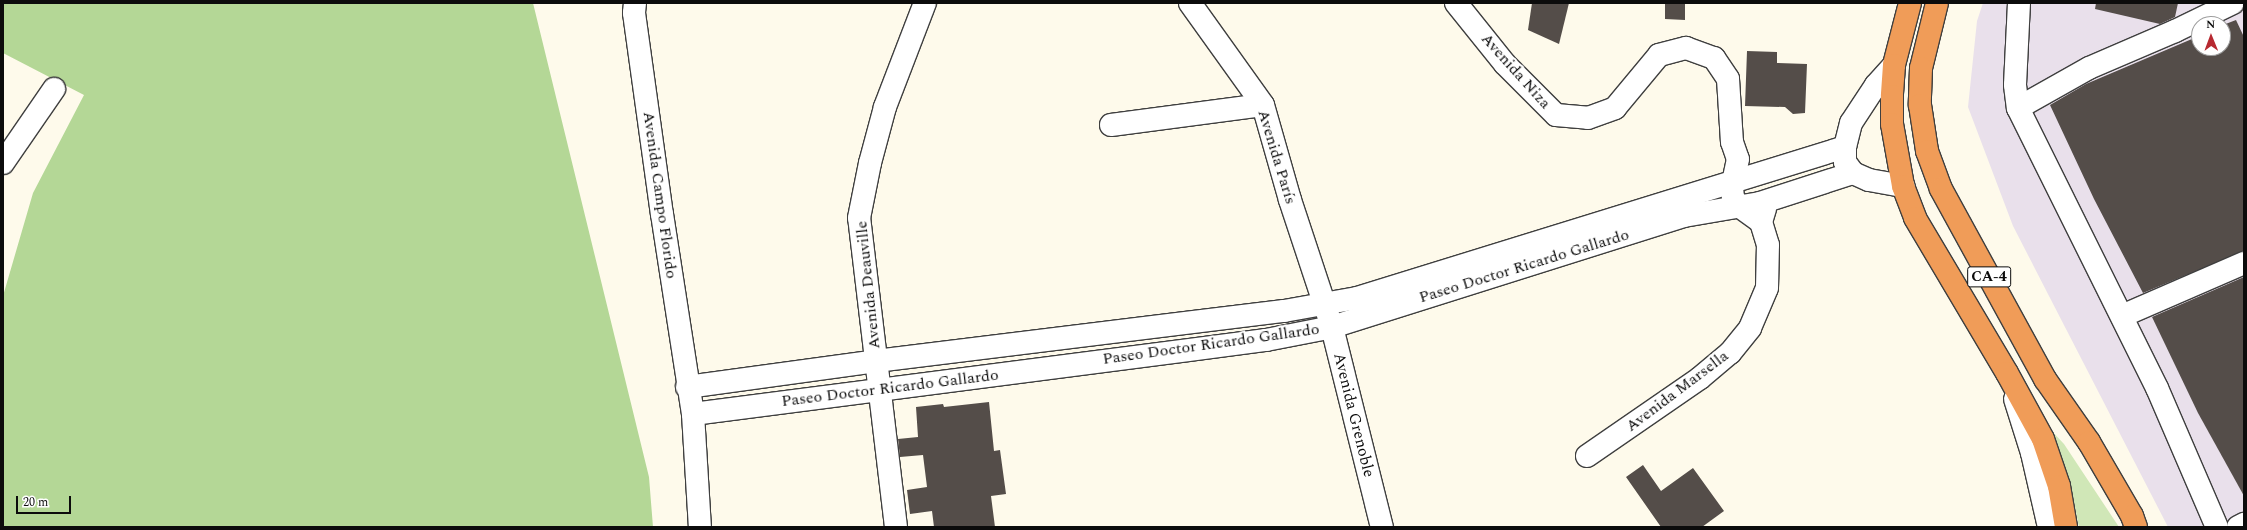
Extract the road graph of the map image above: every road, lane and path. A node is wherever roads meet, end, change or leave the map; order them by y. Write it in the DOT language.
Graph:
graph roads {
  1 [pos="635,3"];
  2 [pos="925,3"];
  3 [pos="1190,3"];
  4 [pos="1456,3"];
  5 [pos="1910,3"];
  6 [pos="1937,3"];
  7 [pos="2019,3"];
  8 [pos="2233,3"];
  9 [pos="1894,65"];
  10 [pos="54,89"];
  11 [pos="1263,105"];
  12 [pos="2018,108"];
  13 [pos="1111,125"];
  14 [pos="1845,147"];
  15 [pos="1738,159"];
  16 [pos="3,163"];
  17 [pos="1853,173"];
  18 [pos="1757,175"];
  19 [pos="1733,182"];
  20 [pos="1903,186"];
  21 [pos="1768,200"];
  22 [pos="1739,206"];
  23 [pos="1761,222"];
  24 [pos="2244,263"];
  25 [pos="1324,304"];
  26 [pos="2122,316"];
  27 [pos="1332,326"];
  28 [pos="876,361"];
  29 [pos="2007,373"];
  30 [pos="687,387"];
  31 [pos="879,388"];
  32 [pos="693,414"];
  33 [pos="1587,456"];
  34 [pos="2244,524"];
  35 [pos="700,527"];
  36 [pos="896,527"];
  37 [pos="1382,527"];
  38 [pos="2049,527"];
  39 [pos="2066,527"];
  40 [pos="2136,527"];
  41 [pos="2217,527"];
  42 [pos="2238,527"];
  1 -- 30 [label="street, Avenida Campo Florido"];
  2 -- 28 [label="street, Avenida Deauville"];
  3 -- 11 [label="street, Avenida París"];
  4 -- 15 [label="street, Avenida Niza"];
  5 -- 9 [label="highway, CA-4"];
  6 -- 40 [label="highway, CA-4"];
  7 -- 12 [label="street"];
  8 -- 12 [label="street"];
  9 -- 14 [label="street"];
  9 -- 20 [label="highway, CA-4"];
  10 -- 16 [label="street"];
  11 -- 13 [label="street"];
  11 -- 25 [label="street, Avenida París"];
  12 -- 26 [label="street"];
  14 -- 17 [label="street"];
  14 -- 18 [label="street, Paseo Doctor Ricardo Gallardo"];
  15 -- 18 [label="street"];
  15 -- 19 [label="street"];
  17 -- 20 [label="street"];
  17 -- 21 [label="street, Paseo Doctor Ricardo Gallardo"];
  18 -- 19 [label="street, Paseo Doctor Ricardo Gallardo"];
  18 -- 21 [label="street"];
  19 -- 22 [label="street"];
  19 -- 25 [label="street, Paseo Doctor Ricardo Gallardo"];
  20 -- 29 [label="highway, CA-4"];
  21 -- 22 [label="street, Paseo Doctor Ricardo Gallardo"];
  21 -- 23 [label="street"];
  22 -- 23 [label="street"];
  22 -- 27 [label="street, Paseo Doctor Ricardo Gallardo"];
  23 -- 33 [label="street, Avenida Marsella"];
  24 -- 26 [label="street"];
  25 -- 27 [label="street, Avenida Grenoble"];
  25 -- 28 [label="street, Paseo Doctor Ricardo Gallardo"];
  26 -- 41 [label="street"];
  27 -- 31 [label="street, Paseo Doctor Ricardo Gallardo"];
  27 -- 37 [label="street, Avenida Grenoble"];
  28 -- 30 [label="street, Paseo Doctor Ricardo Gallardo"];
  28 -- 31 [label="street, Avenida Deauville"];
  29 -- 38 [label="street"];
  29 -- 39 [label="highway, CA-4"];
  30 -- 32 [label="street, Avenida Campo Florido"];
  31 -- 32 [label="street, Paseo Doctor Ricardo Gallardo"];
  31 -- 36 [label="street, Avenida Deauville"];
  32 -- 35 [label="street, Avenida Campo Florido"];
  34 -- 42 [label="street"];
}
